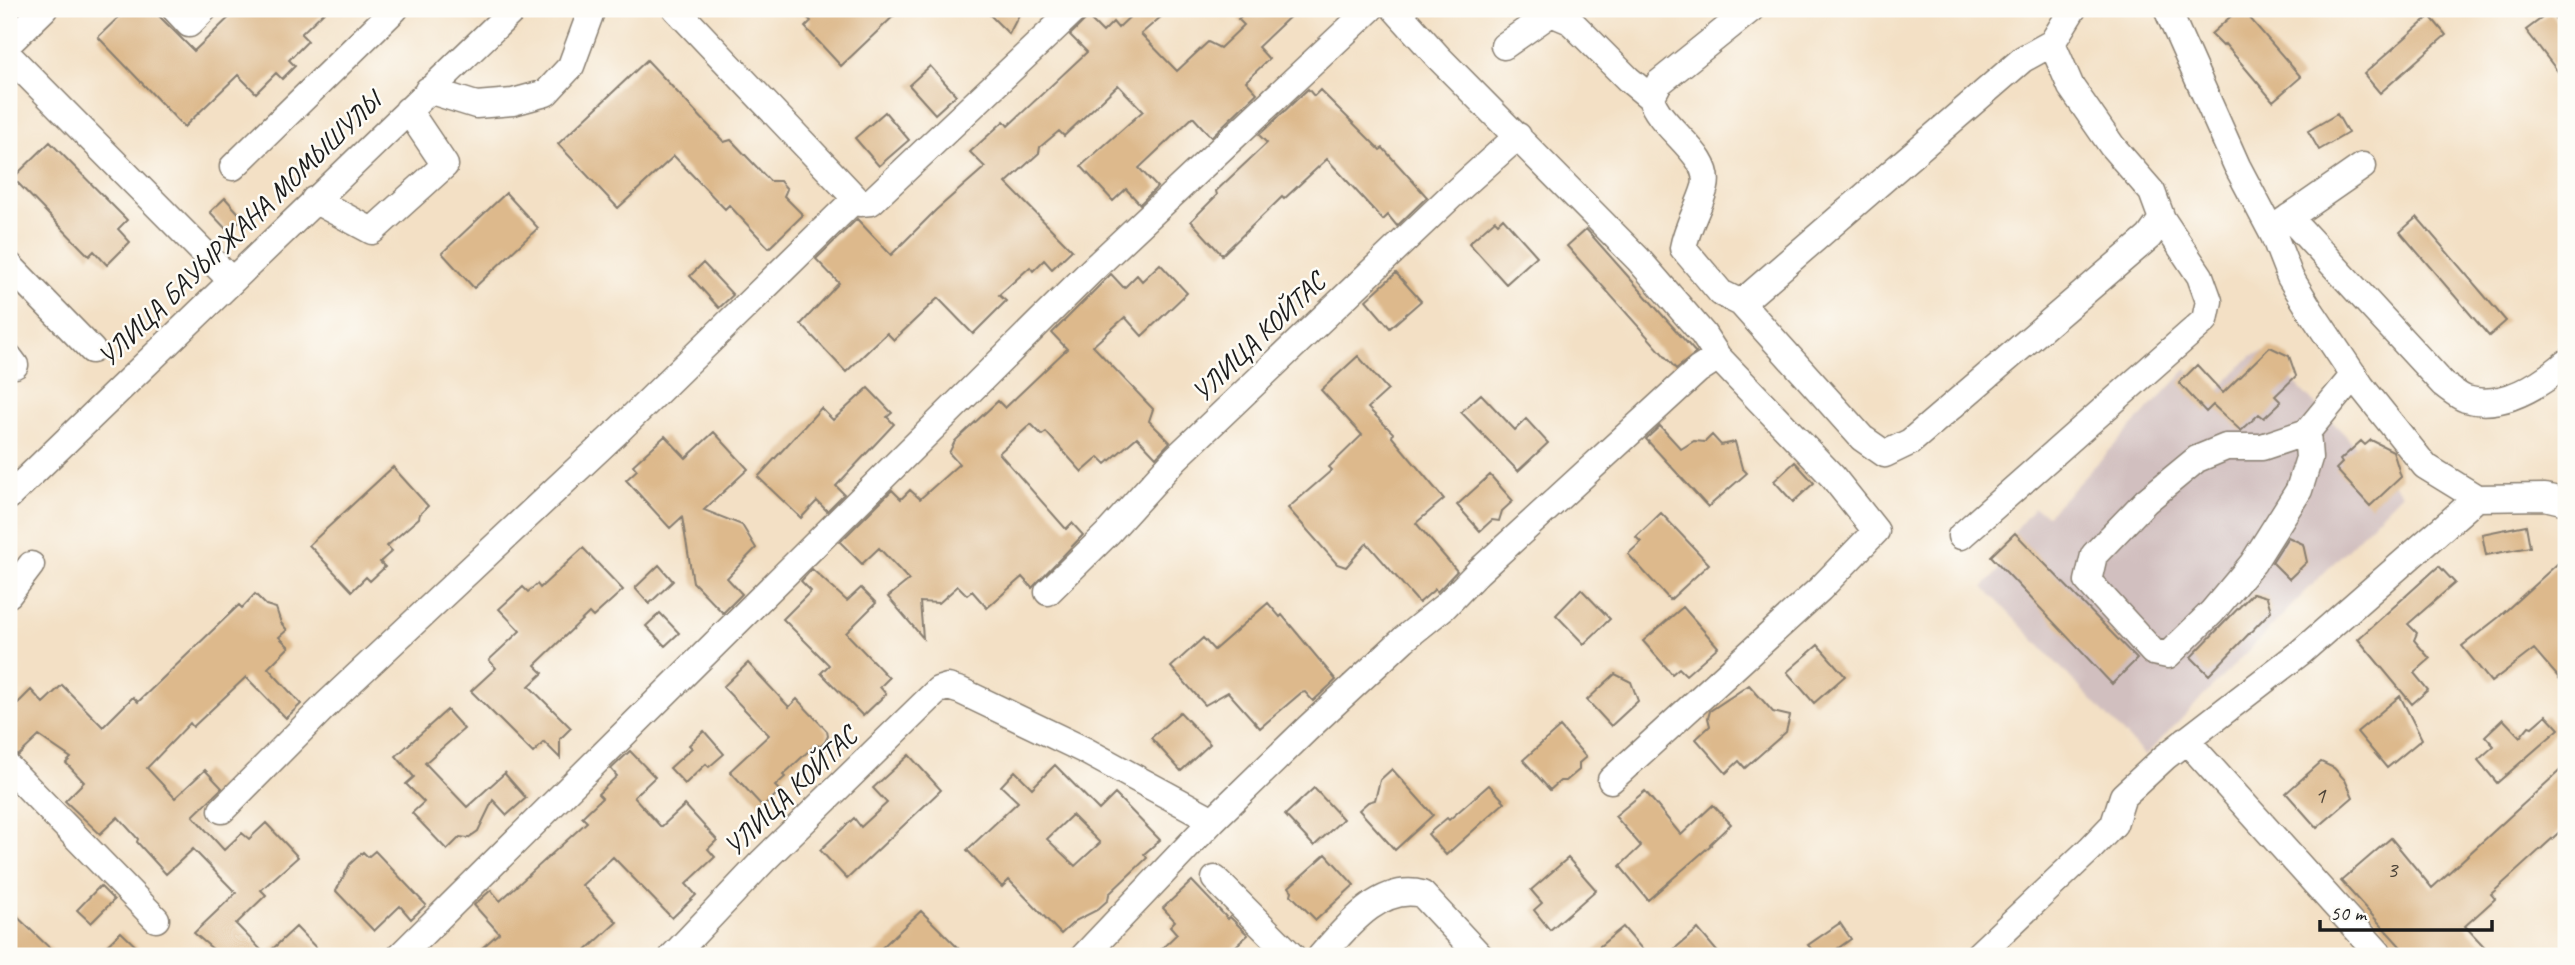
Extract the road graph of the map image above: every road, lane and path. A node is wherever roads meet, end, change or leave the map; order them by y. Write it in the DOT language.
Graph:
graph roads {
  1 [pos="44,9"];
  2 [pos="175,9"];
  3 [pos="204,9"];
  4 [pos="395,9"];
  5 [pos="592,9"];
  6 [pos="676,9"];
  7 [pos="1075,9"];
  8 [pos="1370,9"];
  9 [pos="1395,9"];
  10 [pos="1751,9"];
  11 [pos="2073,9"];
  12 [pos="2167,9"];
  13 [pos="501,13"];
  14 [pos="9,43"];
  15 [pos="2052,43"];
  16 [pos="1504,46"];
  17 [pos="9,56"];
  18 [pos="428,90"];
  19 [pos="1651,98"];
  20 [pos="408,110"];
  21 [pos="1518,136"];
  22 [pos="233,166"];
  23 [pos="2362,166"];
  24 [pos="314,200"];
  25 [pos="855,200"];
  26 [pos="2162,219"];
  27 [pos="2280,223"];
  28 [pos="9,265"];
  29 [pos="231,280"];
  30 [pos="1741,303"];
  31 [pos="92,350"];
  32 [pos="1718,357"];
  33 [pos="2566,363"];
  34 [pos="2354,375"];
  35 [pos="2307,432"];
  36 [pos="2566,479"];
  37 [pos="9,496"];
  38 [pos="2477,498"];
  39 [pos="2555,499"];
  40 [pos="1961,536"];
  41 [pos="31,565"];
  42 [pos="1048,592"];
  43 [pos="9,594"];
  44 [pos="2186,740"];
  45 [pos="9,768"];
  46 [pos="1611,780"];
  47 [pos="222,810"];
  48 [pos="1213,820"];
  49 [pos="1215,880"];
  50 [pos="156,919"];
  51 [pos="400,956"];
  52 [pos="673,956"];
  53 [pos="1084,956"];
  54 [pos="1292,956"];
  55 [pos="1321,956"];
  56 [pos="1480,956"];
  57 [pos="1977,956"];
  58 [pos="2381,956"];
  1 -- 14 [label="street"];
  2 -- 3 [label="street"];
  4 -- 22 [label="street"];
  5 -- 18 [label="street"];
  6 -- 25 [label="street"];
  7 -- 25 [label="street"];
  8 -- 51 [label="street"];
  9 -- 21 [label="street"];
  10 -- 19 [label="street"];
  11 -- 15 [label="street"];
  12 -- 27 [label="street"];
  13 -- 18 [label="street, УЛИЦА БАУЫРЖАНА МОМЫШУЛЫ"];
  15 -- 26 [label="street"];
  15 -- 30 [label="street"];
  16 -- 19 [label="street"];
  17 -- 29 [label="street"];
  18 -- 20 [label="street, УЛИЦА БАУЫРЖАНА МОМЫШУЛЫ"];
  19 -- 30 [label="street"];
  20 -- 24 [label="street, УЛИЦА БАУЫРЖАНА МОМЫШУЛЫ"];
  20 -- 24 [label="street"];
  21 -- 32 [label="street"];
  21 -- 42 [label="street, УЛИЦА КОЙТАС"];
  23 -- 27 [label="street"];
  24 -- 29 [label="street, УЛИЦА БАУЫРЖАНА МОМЫШУЛЫ"];
  25 -- 47 [label="street"];
  26 -- 30 [label="street"];
  26 -- 40 [label="street"];
  27 -- 33 [label="street"];
  27 -- 34 [label="street"];
  28 -- 31 [label="street"];
  29 -- 37 [label="street, УЛИЦА БАУЫРЖАНА МОМЫШУЛЫ"];
  32 -- 46 [label="street"];
  32 -- 48 [label="street"];
  34 -- 35 [label="street"];
  34 -- 38 [label="street"];
  35 -- 35 [label="street"];
  36 -- 39 [label="street"];
  38 -- 39 [label="street"];
  38 -- 44 [label="street"];
  41 -- 43 [label="street"];
  44 -- 57 [label="street"];
  44 -- 58 [label="street"];
  45 -- 50 [label="street"];
  48 -- 52 [label="street, УЛИЦА КОЙТАС"];
  48 -- 53 [label="street"];
  49 -- 54 [label="street"];
  55 -- 56 [label="street"];
}
